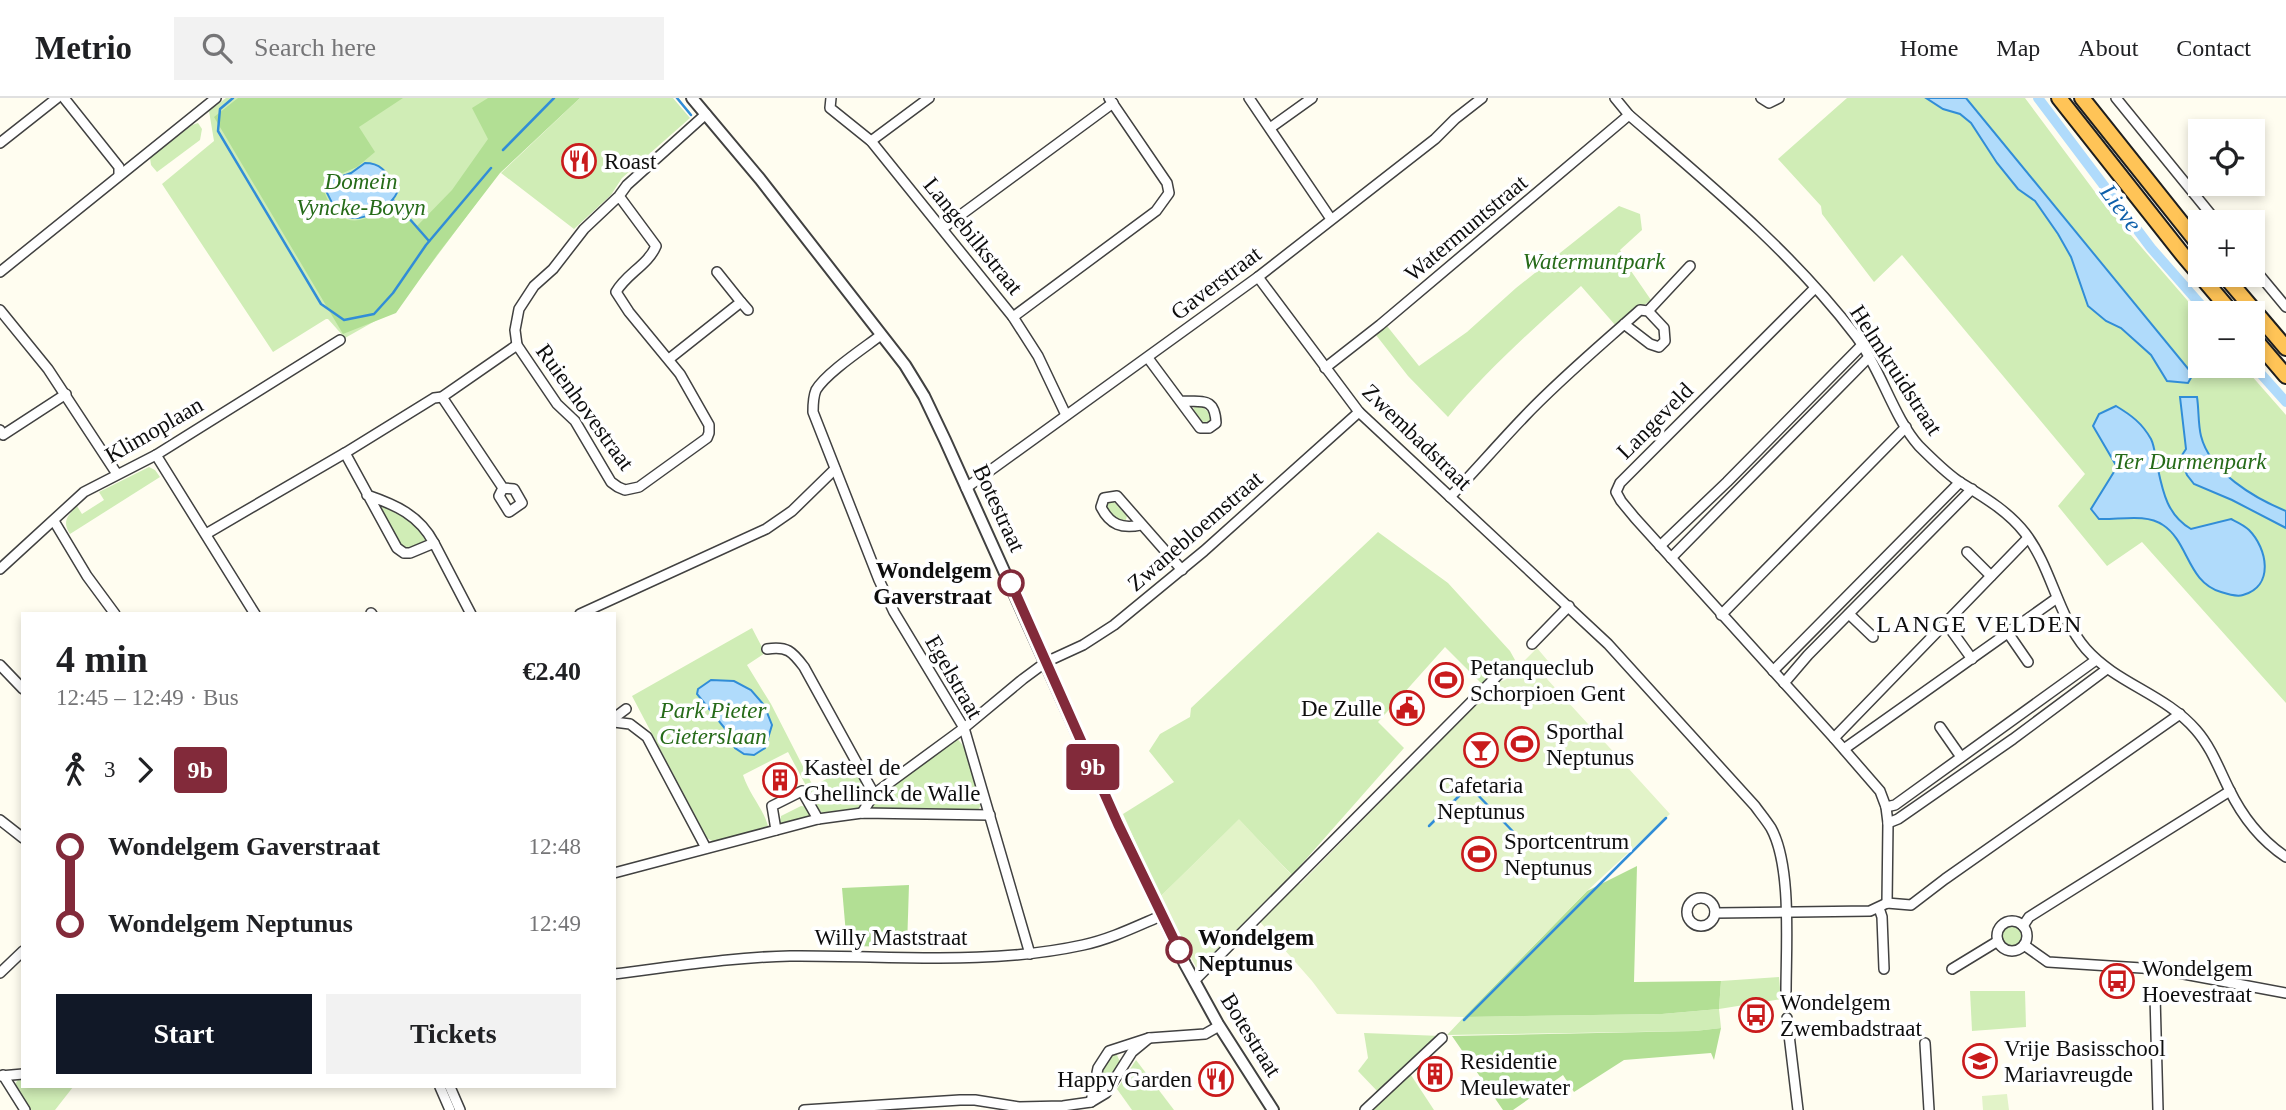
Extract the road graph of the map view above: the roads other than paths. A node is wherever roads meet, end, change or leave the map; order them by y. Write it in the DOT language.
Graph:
graph roads {
  1 [pos="57,98"];
  2 [pos="64,98"];
  3 [pos="216,98"];
  4 [pos="692,98"];
  5 [pos="831,98"];
  6 [pos="929,98"];
  7 [pos="1249,98"];
  8 [pos="1311,98"];
  9 [pos="1482,98"];
  10 [pos="1615,98"];
  11 [pos="1761,98"];
  12 [pos="1779,98"];
  13 [pos="2059,98"];
  14 [pos="2082,98"];
  15 [pos="2116,98"];
  16 [pos="1111,101"];
  17 [pos="204,102"];
  18 [pos="706,114"];
  19 [pos="1629,115"];
  20 [pos="1270,128"];
  21 [pos="871,141"];
  22 [pos="0,143"];
  23 [pos="119,175"];
  24 [pos="619,196"];
  25 [pos="2207,210"];
  26 [pos="1331,219"];
  27 [pos="943,228"];
  28 [pos="2188,231"];
  29 [pos="1690,266"];
  30 [pos="0,272"];
  31 [pos="717,272"];
  32 [pos="1258,277"];
  33 [pos="2265,282"];
  34 [pos="2234,287"];
  35 [pos="1815,288"];
  36 [pos="2222,301"];
  37 [pos="741,302"];
  38 [pos="2286,307"];
  39 [pos="0,310"];
  40 [pos="748,310"];
  41 [pos="1648,311"];
  42 [pos="1013,317"];
  43 [pos="1624,324"];
  44 [pos="881,335"];
  45 [pos="340,340"];
  46 [pos="517,345"];
  47 [pos="1861,345"];
  48 [pos="2286,348"];
  49 [pos="2265,352"];
  50 [pos="1869,357"];
  51 [pos="1148,358"];
  52 [pos="669,359"];
  53 [pos="1325,368"];
  54 [pos="2286,376"];
  55 [pos="66,394"];
  56 [pos="442,397"];
  57 [pos="1181,401"];
  58 [pos="1359,412"];
  59 [pos="1066,415"];
  60 [pos="1906,427"];
  61 [pos="1,434"];
  62 [pos="345,453"];
  63 [pos="156,455"];
  64 [pos="835,469"];
  65 [pos="117,474"];
  66 [pos="1960,482"];
  67 [pos="503,488"];
  68 [pos="966,488"];
  69 [pos="1972,489"];
  70 [pos="367,495"];
  71 [pos="1450,497"];
  72 [pos="54,522"];
  73 [pos="1141,526"];
  74 [pos="206,534"];
  75 [pos="2028,538"];
  76 [pos="434,543"];
  77 [pos="1660,546"];
  78 [pos="1967,552"];
  79 [pos="1671,558"];
  80 [pos="0,569"];
  81 [pos="1182,570"];
  82 [pos="1991,576"];
  83 [pos="2057,598"];
  84 [pos="1569,606"];
  85 [pos="114,612"];
  86 [pos="254,612"];
  87 [pos="470,612"];
  88 [pos="584,612"];
  89 [pos="1849,614"];
  90 [pos="1721,615"];
  91 [pos="1946,624"];
  92 [pos="2008,633"];
  93 [pos="1873,637"];
  94 [pos="1532,644"];
  95 [pos="767,649"];
  96 [pos="1972,659"];
  97 [pos="2096,660"];
  98 [pos="1046,662"];
  99 [pos="2028,662"];
  100 [pos="0,665"];
  101 [pos="1505,668"];
  102 [pos="2107,669"];
  103 [pos="1773,671"];
  104 [pos="1784,683"];
  105 [pos="21,687"];
  106 [pos="626,709"];
  107 [pos="2180,714"];
  108 [pos="616,718"];
  109 [pos="616,720"];
  110 [pos="2014,720"];
  111 [pos="1940,727"];
  112 [pos="964,728"];
  113 [pos="1834,738"];
  114 [pos="2013,739"];
  115 [pos="1844,749"];
  116 [pos="1961,757"];
  117 [pos="2230,791"];
  118 [pos="874,794"];
  119 [pos="1886,807"];
  120 [pos="862,813"];
  121 [pos="990,815"];
  122 [pos="818,819"];
  123 [pos="0,820"];
  124 [pos="1888,823"];
  125 [pos="776,830"];
  126 [pos="21,836"];
  127 [pos="706,848"];
  128 [pos="2286,857"];
  129 [pos="616,872"];
  130 [pos="1883,906"];
  131 [pos="1785,912"];
  132 [pos="1715,913"];
  133 [pos="1163,915"];
  134 [pos="2023,926"];
  135 [pos="1998,941"];
  136 [pos="2024,945"];
  137 [pos="21,953"];
  138 [pos="1030,954"];
  139 [pos="1884,969"];
  140 [pos="1952,969"];
  141 [pos="0,973"];
  142 [pos="616,974"];
  143 [pos="1194,981"];
  144 [pos="1786,991"];
  145 [pos="2286,993"];
  146 [pos="2155,995"];
  147 [pos="1787,1018"];
  148 [pos="1219,1026"];
  149 [pos="1149,1038"];
  150 [pos="1442,1038"];
  151 [pos="1925,1043"];
  152 [pos="21,1074"];
  153 [pos="2,1076"];
  154 [pos="440,1088"];
  155 [pos="450,1088"];
  156 [pos="1091,1102"];
  157 [pos="960,1105"];
  158 [pos="25,1110"];
  159 [pos="450,1110"];
  160 [pos="460,1110"];
  161 [pos="804,1110"];
  162 [pos="1273,1110"];
  163 [pos="1365,1110"];
  164 [pos="1797,1110"];
  165 [pos="1930,1110"];
  166 [pos="2158,1110"];
  1 -- 22 [label="street"];
  2 -- 23 [label="street"];
  3 -- 17 [label="street"];
  4 -- 18 [label="street, Botestraat"];
  5 -- 21 [label="street, Langebilkstraat"];
  6 -- 21 [label="street"];
  7 -- 20 [label="street"];
  8 -- 20 [label="street"];
  9 -- 26 [label="street, Gaverstraat"];
  10 -- 19 [label="street, Helmkruidstraat"];
  11 -- 12 [label="street"];
  13 -- 36 [label="highway"];
  14 -- 28 [label="highway"];
  15 -- 25 [label="street"];
  16 -- 27 [label="street"];
  16 -- 42 [label="street"];
  17 -- 23 [label="street"];
  18 -- 24 [label="street, Ruienhovestraat"];
  18 -- 44 [label="street, Botestraat"];
  19 -- 35 [label="street, Helmkruidstraat"];
  19 -- 53 [label="street, Watermuntstraat"];
  20 -- 26 [label="street"];
  21 -- 27 [label="street, Langebilkstraat"];
  23 -- 30 [label="street"];
  24 -- 46 [label="street, Ruienhovestraat"];
  24 -- 52 [label="street, Ruienhovestraat"];
  26 -- 32 [label="street, Gaverstraat"];
  27 -- 42 [label="street, Langebilkstraat"];
  29 -- 41 [label="street"];
  31 -- 37 [label="street"];
  32 -- 51 [label="street, Gaverstraat"];
  32 -- 53 [label="street, Zwembadstraat"];
  33 -- 38 [label="street"];
  34 -- 48 [label="highway"];
  35 -- 47 [label="street, Helmkruidstraat"];
  35 -- 77 [label="street, Langeveld"];
  37 -- 40 [label="street"];
  37 -- 52 [label="street"];
  39 -- 55 [label="street"];
  41 -- 43 [label="street"];
  41 -- 43 [label="street"];
  42 -- 59 [label="street, Langebilkstraat"];
  43 -- 71 [label="street"];
  44 -- 64 [label="street, Egelstraat"];
  44 -- 68 [label="street, Botestraat"];
  45 -- 63 [label="street, Klimoplaan"];
  46 -- 52 [label="street, Ruienhovestraat"];
  46 -- 56 [label="street"];
  47 -- 50 [label="street, Helmkruidstraat"];
  47 -- 77 [label="street"];
  49 -- 54 [label="highway"];
  50 -- 60 [label="street, Helmkruidstraat"];
  50 -- 79 [label="street"];
  51 -- 57 [label="street"];
  51 -- 59 [label="street, Gaverstraat"];
  53 -- 58 [label="street, Zwembadstraat"];
  55 -- 61 [label="street"];
  55 -- 65 [label="street"];
  56 -- 62 [label="street"];
  56 -- 67 [label="street"];
  58 -- 71 [label="street, Zwembadstraat"];
  58 -- 81 [label="street, Zwanebloemstraat"];
  59 -- 68 [label="street, Gaverstraat"];
  60 -- 66 [label="street, Helmkruidstraat"];
  60 -- 90 [label="street"];
  62 -- 70 [label="street"];
  62 -- 74 [label="street"];
  63 -- 65 [label="street, Klimoplaan"];
  63 -- 74 [label="street"];
  64 -- 88 [label="street"];
  64 -- 112 [label="street, Egelstraat"];
  65 -- 72 [label="street, Klimoplaan"];
  66 -- 69 [label="street, Helmkruidstraat"];
  66 -- 103 [label="street"];
  68 -- 98 [label="street, Botestraat"];
  69 -- 75 [label="street, Helmkruidstraat"];
  69 -- 89 [label="street"];
  70 -- 76 [label="street"];
  70 -- 76 [label="street"];
  71 -- 84 [label="street, Zwembadstraat"];
  72 -- 80 [label="street, Klimoplaan"];
  72 -- 85 [label="street"];
  73 -- 73 [label="street"];
  73 -- 81 [label="street"];
  74 -- 86 [label="street"];
  75 -- 82 [label="street"];
  75 -- 83 [label="street, Helmkruidstraat"];
  76 -- 87 [label="street"];
  77 -- 79 [label="street, Langeveld"];
  78 -- 82 [label="street"];
  79 -- 90 [label="street, Langeveld"];
  81 -- 98 [label="street, Zwanebloemstraat"];
  82 -- 91 [label="street"];
  83 -- 92 [label="street"];
  83 -- 97 [label="street, Helmkruidstraat"];
  84 -- 94 [label="street"];
  84 -- 131 [label="street, Zwembadstraat"];
  89 -- 93 [label="street"];
  89 -- 104 [label="street"];
  90 -- 103 [label="street, Langeveld"];
  91 -- 96 [label="street"];
  91 -- 113 [label="street"];
  92 -- 96 [label="street"];
  92 -- 99 [label="street"];
  95 -- 118 [label="street"];
  96 -- 115 [label="street"];
  97 -- 102 [label="street, Helmkruidstraat"];
  97 -- 110 [label="street"];
  98 -- 112 [label="street, Zwanebloemstraat"];
  98 -- 133 [label="street, Botestraat"];
  100 -- 105 [label="street"];
  101 -- 143 [label="street, Botestraat"];
  102 -- 107 [label="street, Helmkruidstraat"];
  102 -- 114 [label="street"];
  103 -- 104 [label="street, Langeveld"];
  104 -- 113 [label="street, Langeveld"];
  106 -- 108 [label="street"];
  107 -- 117 [label="street, Helmkruidstraat"];
  107 -- 130 [label="street"];
  109 -- 127 [label="street"];
  110 -- 114 [label="street"];
  110 -- 116 [label="street"];
  111 -- 116 [label="street"];
  112 -- 118 [label="street, Zwanebloemstraat"];
  112 -- 121 [label="street, Egelstraat"];
  113 -- 115 [label="street"];
  114 -- 124 [label="street"];
  115 -- 119 [label="street"];
  116 -- 119 [label="street"];
  117 -- 128 [label="street, Helmkruidstraat"];
  117 -- 134 [label="street"];
  118 -- 120 [label="street"];
  119 -- 124 [label="street"];
  120 -- 121 [label="street"];
  120 -- 122 [label="street"];
  121 -- 138 [label="street, Egelstraat"];
  122 -- 125 [label="street"];
  122 -- 125 [label="street"];
  123 -- 126 [label="street"];
  124 -- 130 [label="street"];
  125 -- 127 [label="street"];
  127 -- 129 [label="street"];
  130 -- 131 [label="street"];
  130 -- 139 [label="street"];
  131 -- 132 [label="street"];
  131 -- 144 [label="street, Zwembadstraat"];
  133 -- 138 [label="street, Willy Maststraat"];
  133 -- 143 [label="street, Botestraat"];
  134 -- 135 [label="street"];
  134 -- 136 [label="street"];
  135 -- 136 [label="street"];
  135 -- 140 [label="street"];
  136 -- 145 [label="street"];
  137 -- 141 [label="street"];
  138 -- 142 [label="street, Willy Maststraat"];
  143 -- 148 [label="street, Botestraat"];
  146 -- 166 [label="street"];
  147 -- 164 [label="street"];
  148 -- 149 [label="street"];
  148 -- 162 [label="street, Botestraat"];
  149 -- 156 [label="street"];
  149 -- 156 [label="street"];
  150 -- 163 [label="street"];
  151 -- 165 [label="street"];
  152 -- 153 [label="street"];
  153 -- 158 [label="street"];
  154 -- 159 [label="street"];
  155 -- 160 [label="street"];
  156 -- 157 [label="street"];
  157 -- 161 [label="street"];
}
